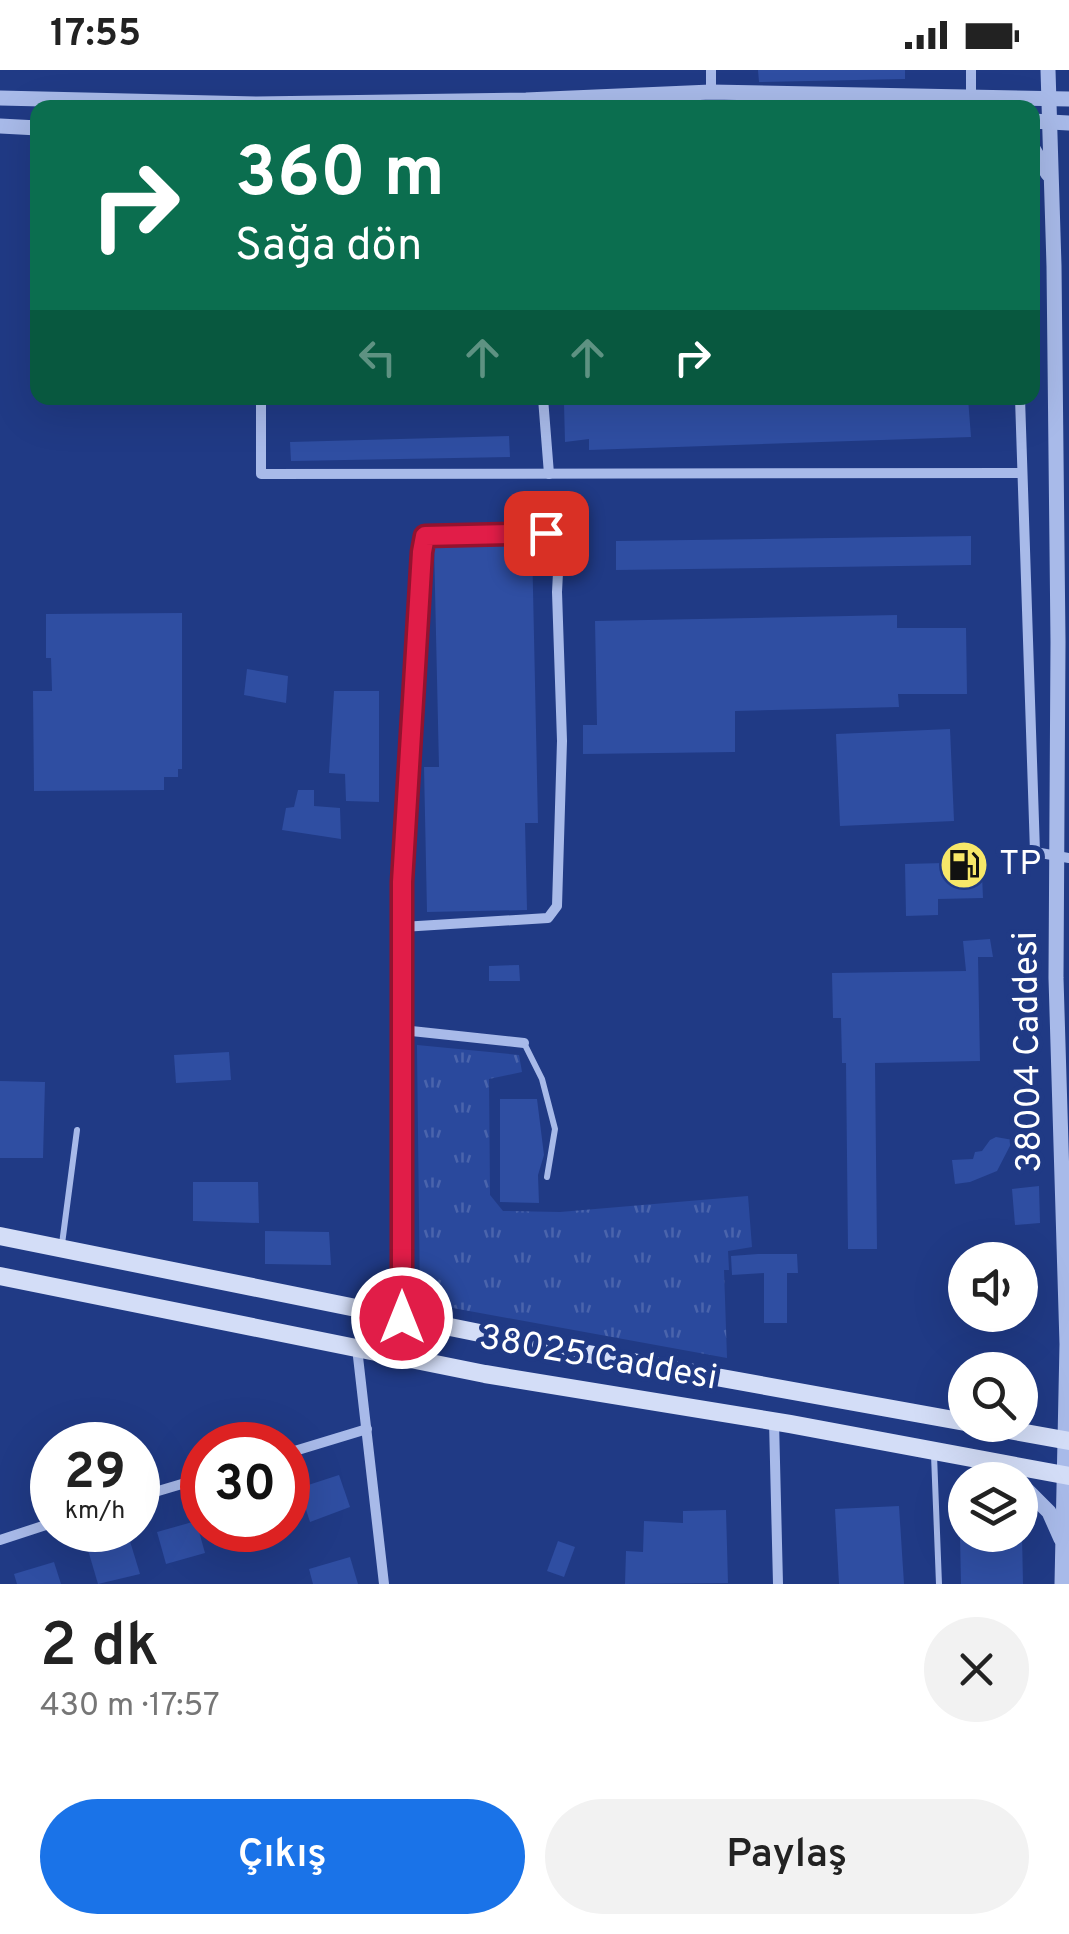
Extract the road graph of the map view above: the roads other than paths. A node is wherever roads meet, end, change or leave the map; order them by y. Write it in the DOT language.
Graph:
graph roads {
  1 [pos="711,70"];
  2 [pos="971,70"];
  3 [pos="1048,70"];
  4 [pos="711,92"];
  5 [pos="971,97"];
  6 [pos="0,98"];
  7 [pos="1048,99"];
  8 [pos="1069,99"];
  9 [pos="86,100"];
  10 [pos="526,100"];
  11 [pos="1040,121"];
  12 [pos="1069,123"];
  13 [pos="0,126"];
  14 [pos="30,128"];
  15 [pos="1040,160"];
  16 [pos="1051,178"];
  17 [pos="260,405"];
  18 [pos="543,405"];
  19 [pos="1020,405"];
  20 [pos="1022,473"];
  21 [pos="549,474"];
  22 [pos="1063,496"];
  23 [pos="1063,858"];
  24 [pos="402,927"];
  25 [pos="402,1030"];
  26 [pos="524,1043"];
  27 [pos="76,1130"];
  28 [pos="547,1177"];
  29 [pos="1066,1209"];
  30 [pos="0,1236"];
  31 [pos="1066,1247"];
  32 [pos="62,1250"];
  33 [pos="0,1276"];
  34 [pos="402,1318"];
  35 [pos="358,1348"];
  36 [pos="948,1419"];
  37 [pos="774,1421"];
  38 [pos="367,1430"];
  39 [pos="1038,1436"];
  40 [pos="1067,1441"];
  41 [pos="310,1447"];
  42 [pos="934,1451"];
  43 [pos="976,1459"];
  44 [pos="981,1462"];
  45 [pos="1066,1476"];
  46 [pos="1038,1502"];
  47 [pos="30,1531"];
  48 [pos="0,1540"];
  49 [pos="1063,1544"];
  50 [pos="384,1584"];
  51 [pos="778,1584"];
  52 [pos="938,1584"];
  53 [pos="1062,1584"];
  1 -- 4 [label="street"];
  2 -- 5 [label="street"];
  3 -- 7 [label="street, 38004 Caddesi"];
  4 -- 5 [label="street"];
  4 -- 10 [label="street"];
  5 -- 7 [label="street"];
  6 -- 9 [label="street"];
  7 -- 8 [label="street"];
  7 -- 11 [label="street, 38004 Caddesi"];
  11 -- 12 [label="street"];
  11 -- 16 [label="street, 38004 Caddesi"];
  13 -- 14 [label="street"];
  15 -- 16 [label="street"];
  16 -- 22 [label="street, 38004 Caddesi"];
  17 -- 21 [label="street"];
  18 -- 21 [label="street"];
  19 -- 20 [label="street"];
  20 -- 21 [label="street"];
  20 -- 23 [label="street"];
  22 -- 23 [label="street, 38004 Caddesi"];
  23 -- 29 [label="street, 38004 Caddesi"];
  24 -- 24 [label="street"];
  24 -- 25 [label="street"];
  25 -- 26 [label="street"];
  25 -- 34 [label="street"];
  26 -- 28 [label="lane"];
  27 -- 32 [label="lane"];
  29 -- 31 [label="street, 38004 Caddesi"];
  30 -- 32 [label="main road, 38025 Caddesi"];
  31 -- 40 [label="street, 38004 Caddesi"];
  32 -- 34 [label="main road, 38025 Caddesi"];
  33 -- 35 [label="main road, 38025 Caddesi"];
  34 -- 36 [label="main road, 38025 Caddesi"];
  35 -- 37 [label="main road, 38025 Caddesi"];
  35 -- 38 [label="street"];
  37 -- 42 [label="main road, 38025 Caddesi"];
  37 -- 51 [label="street"];
  38 -- 41 [label="street"];
  38 -- 50 [label="street"];
  39 -- 40 [label="main road"];
  40 -- 45 [label="street, 38004 Caddesi"];
  42 -- 43 [label="main road, 38025 Caddesi"];
  42 -- 52 [label="lane"];
  43 -- 44 [label="street"];
  43 -- 45 [label="main road, 38025 Caddesi"];
  45 -- 49 [label="street, 38004 Caddesi"];
  46 -- 49 [label="street"];
  47 -- 48 [label="street"];
  49 -- 53 [label="street, 38004 Caddesi"];
}
